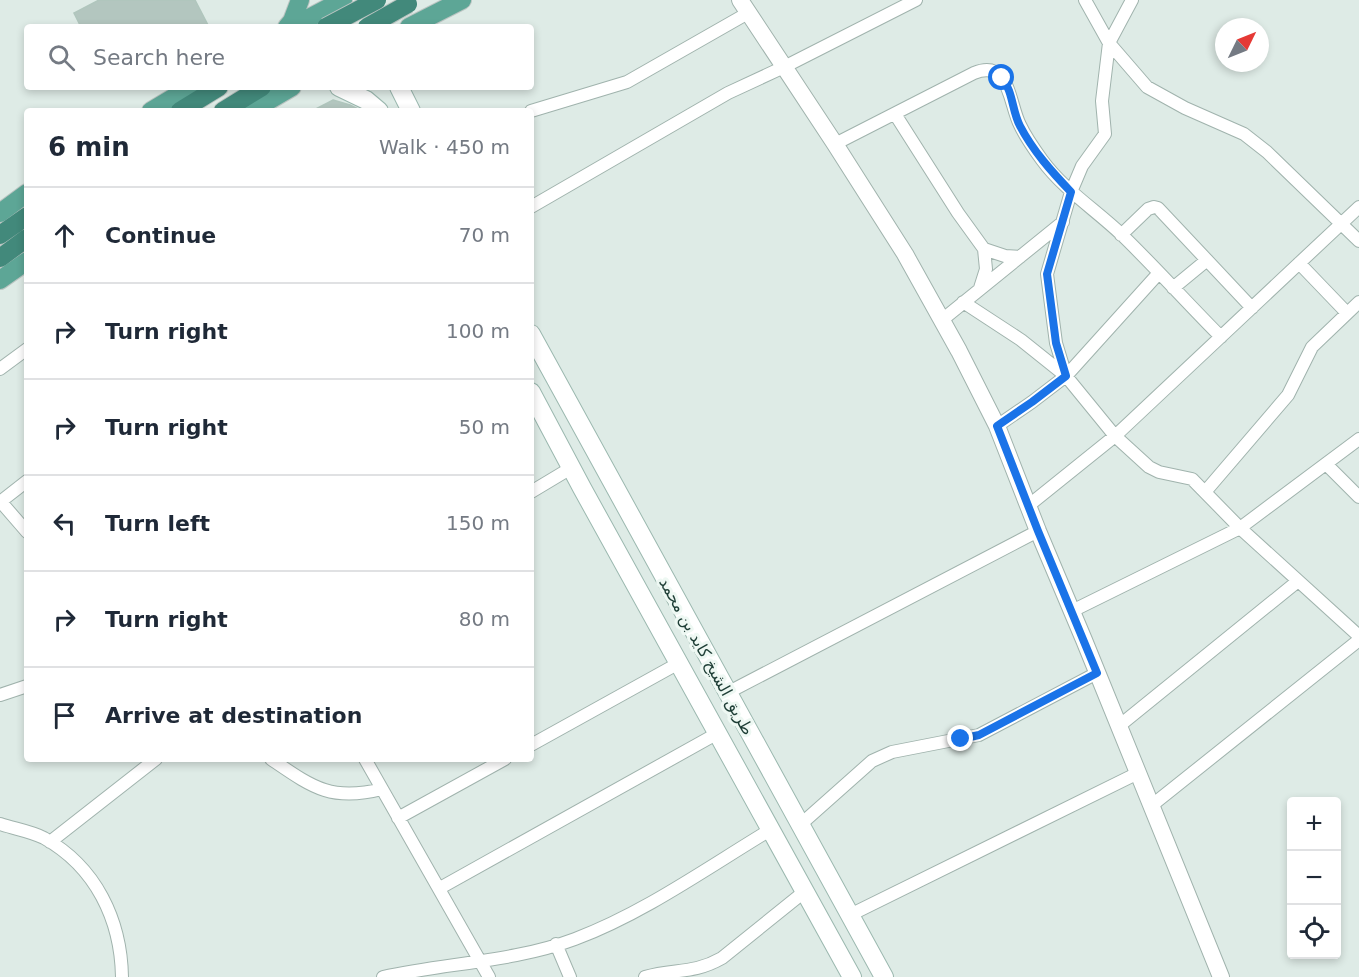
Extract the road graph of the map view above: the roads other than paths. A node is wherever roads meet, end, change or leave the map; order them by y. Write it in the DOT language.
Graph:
graph roads {
  1 [pos="300,0"];
  2 [pos="343,0"];
  3 [pos="354,0"];
  4 [pos="377,0"];
  5 [pos="462,0"];
  6 [pos="916,0"];
  7 [pos="1085,0"];
  8 [pos="1132,0"];
  9 [pos="412,2"];
  10 [pos="744,7"];
  11 [pos="324,12"];
  12 [pos="290,24"];
  13 [pos="298,24"];
  14 [pos="366,24"];
  15 [pos="373,24"];
  16 [pos="417,24"];
  17 [pos="1109,43"];
  18 [pos="784,68"];
  19 [pos="186,90"];
  20 [pos="214,90"];
  21 [pos="257,90"];
  22 [pos="287,90"];
  23 [pos="345,90"];
  24 [pos="369,90"];
  25 [pos="401,90"];
  26 [pos="156,108"];
  27 [pos="185,108"];
  28 [pos="228,108"];
  29 [pos="255,108"];
  30 [pos="376,108"];
  31 [pos="378,108"];
  32 [pos="410,108"];
  33 [pos="534,110"];
  34 [pos="895,114"];
  35 [pos="835,144"];
  36 [pos="1071,192"];
  37 [pos="24,195"];
  38 [pos="534,205"];
  39 [pos="1359,207"];
  40 [pos="0,213"];
  41 [pos="24,218"];
  42 [pos="1064,222"];
  43 [pos="1342,223"];
  44 [pos="0,235"];
  45 [pos="1121,235"];
  46 [pos="24,240"];
  47 [pos="1359,241"];
  48 [pos="984,249"];
  49 [pos="1020,257"];
  50 [pos="0,258"];
  51 [pos="1207,260"];
  52 [pos="24,263"];
  53 [pos="1299,264"];
  54 [pos="1158,274"];
  55 [pos="0,280"];
  56 [pos="980,288"];
  57 [pos="1173,288"];
  58 [pos="963,302"];
  59 [pos="1359,302"];
  60 [pos="1252,308"];
  61 [pos="1347,313"];
  62 [pos="942,320"];
  63 [pos="1221,337"];
  64 [pos="534,339"];
  65 [pos="24,351"];
  66 [pos="0,369"];
  67 [pos="1066,376"];
  68 [pos="534,398"];
  69 [pos="997,426"];
  70 [pos="1116,436"];
  71 [pos="1359,439"];
  72 [pos="1326,464"];
  73 [pos="572,468"];
  74 [pos="24,484"];
  75 [pos="534,490"];
  76 [pos="1205,492"];
  77 [pos="1359,497"];
  78 [pos="1,502"];
  79 [pos="1028,506"];
  80 [pos="1240,528"];
  81 [pos="24,529"];
  82 [pos="1038,531"];
  83 [pos="1298,581"];
  84 [pos="1072,611"];
  85 [pos="1359,638"];
  86 [pos="679,663"];
  87 [pos="1097,673"];
  88 [pos="24,687"];
  89 [pos="727,693"];
  90 [pos="0,695"];
  91 [pos="1119,726"];
  92 [pos="718,733"];
  93 [pos="534,743"];
  94 [pos="152,762"];
  95 [pos="276,762"];
  96 [pos="367,762"];
  97 [pos="500,762"];
  98 [pos="1138,773"];
  99 [pos="774,777"];
  100 [pos="382,789"];
  101 [pos="750,792"];
  102 [pos="1151,806"];
  103 [pos="398,818"];
  104 [pos="0,824"];
  105 [pos="800,825"];
  106 [pos="770,830"];
  107 [pos="50,842"];
  108 [pos="440,888"];
  109 [pos="804,892"];
  110 [pos="850,915"];
  111 [pos="556,944"];
  112 [pos="481,961"];
  113 [pos="122,977"];
  114 [pos="383,977"];
  115 [pos="489,977"];
  116 [pos="570,977"];
  117 [pos="645,977"];
  118 [pos="852,977"];
  119 [pos="884,977"];
  120 [pos="1221,977"];
  1 -- 12 [label="main road"];
  2 -- 11 [label="main road"];
  3 -- 14 [label="main road"];
  4 -- 11 [label="highway, bridge"];
  5 -- 16 [label="main road"];
  6 -- 18 [label="street"];
  7 -- 17 [label="street"];
  8 -- 17 [label="street"];
  9 -- 15 [label="highway, bridge"];
  10 -- 18 [label="street"];
  10 -- 33 [label="street"];
  11 -- 13 [label="main road"];
  17 -- 36 [label="street"];
  17 -- 43 [label="street"];
  18 -- 35 [label="street"];
  18 -- 38 [label="street"];
  19 -- 26 [label="main road"];
  20 -- 27 [label="highway"];
  21 -- 28 [label="highway"];
  22 -- 29 [label="main road"];
  23 -- 30 [label="main road"];
  24 -- 31 [label="main road"];
  25 -- 32 [label="main road"];
  34 -- 35 [label="street"];
  34 -- 36 [label="street"];
  34 -- 48 [label="street"];
  35 -- 62 [label="street"];
  36 -- 42 [label="street"];
  36 -- 45 [label="street"];
  37 -- 40 [label="main road"];
  39 -- 43 [label="street"];
  41 -- 44 [label="highway"];
  42 -- 49 [label="street"];
  42 -- 67 [label="street"];
  43 -- 47 [label="street"];
  43 -- 53 [label="street"];
  45 -- 51 [label="street"];
  45 -- 54 [label="street"];
  46 -- 50 [label="highway"];
  48 -- 49 [label="street"];
  48 -- 56 [label="street"];
  49 -- 56 [label="street"];
  51 -- 57 [label="street"];
  51 -- 60 [label="street"];
  52 -- 55 [label="main road"];
  53 -- 60 [label="street"];
  53 -- 61 [label="street"];
  54 -- 57 [label="street"];
  54 -- 67 [label="street"];
  56 -- 58 [label="street"];
  57 -- 63 [label="street"];
  58 -- 62 [label="street"];
  58 -- 67 [label="street"];
  59 -- 61 [label="street"];
  60 -- 63 [label="street"];
  61 -- 76 [label="street"];
  62 -- 69 [label="street"];
  63 -- 70 [label="street"];
  64 -- 89 [label="main road, طريق الشيخ كايد بن محمد"];
  65 -- 66 [label="street"];
  67 -- 69 [label="street"];
  67 -- 70 [label="street"];
  68 -- 73 [label="main road, طريق الشيخ كايد بن محمد"];
  69 -- 79 [label="street"];
  70 -- 76 [label="street"];
  70 -- 79 [label="street"];
  71 -- 72 [label="street"];
  72 -- 77 [label="street"];
  72 -- 80 [label="street"];
  73 -- 75 [label="street"];
  73 -- 86 [label="main road, طريق الشيخ كايد بن محمد"];
  74 -- 78 [label="street"];
  76 -- 80 [label="street"];
  78 -- 81 [label="street"];
  79 -- 82 [label="street"];
  80 -- 83 [label="street"];
  80 -- 84 [label="street"];
  82 -- 84 [label="street"];
  82 -- 89 [label="street"];
  83 -- 85 [label="street"];
  83 -- 91 [label="street"];
  84 -- 87 [label="street"];
  85 -- 102 [label="street"];
  86 -- 92 [label="main road, طريق الشيخ كايد بن محمد"];
  86 -- 93 [label="street"];
  87 -- 91 [label="street"];
  87 -- 105 [label="street"];
  88 -- 90 [label="street"];
  89 -- 99 [label="main road, طريق الشيخ كايد بن محمد"];
  91 -- 98 [label="street"];
  92 -- 101 [label="main road, طريق الشيخ كايد بن محمد"];
  92 -- 108 [label="street"];
  94 -- 107 [label="street"];
  95 -- 100 [label="street"];
  96 -- 100 [label="street"];
  97 -- 103 [label="street"];
  98 -- 102 [label="street"];
  98 -- 110 [label="street"];
  99 -- 101 [label="main road"];
  99 -- 105 [label="main road, طريق الشيخ كايد بن محمد"];
  100 -- 103 [label="street"];
  101 -- 106 [label="main road, طريق الشيخ كايد بن محمد"];
  102 -- 120 [label="street"];
  103 -- 108 [label="street"];
  104 -- 107 [label="street"];
  105 -- 110 [label="main road, طريق الشيخ كايد بن محمد"];
  106 -- 109 [label="main road, طريق الشيخ كايد بن محمد"];
  106 -- 111 [label="street"];
  107 -- 113 [label="street"];
  108 -- 112 [label="street"];
  109 -- 117 [label="street"];
  109 -- 118 [label="main road, طريق الشيخ كايد بن محمد"];
  110 -- 119 [label="main road, طريق الشيخ كايد بن محمد"];
  111 -- 112 [label="street"];
  111 -- 116 [label="street"];
  112 -- 114 [label="street"];
  112 -- 115 [label="street"];
}
